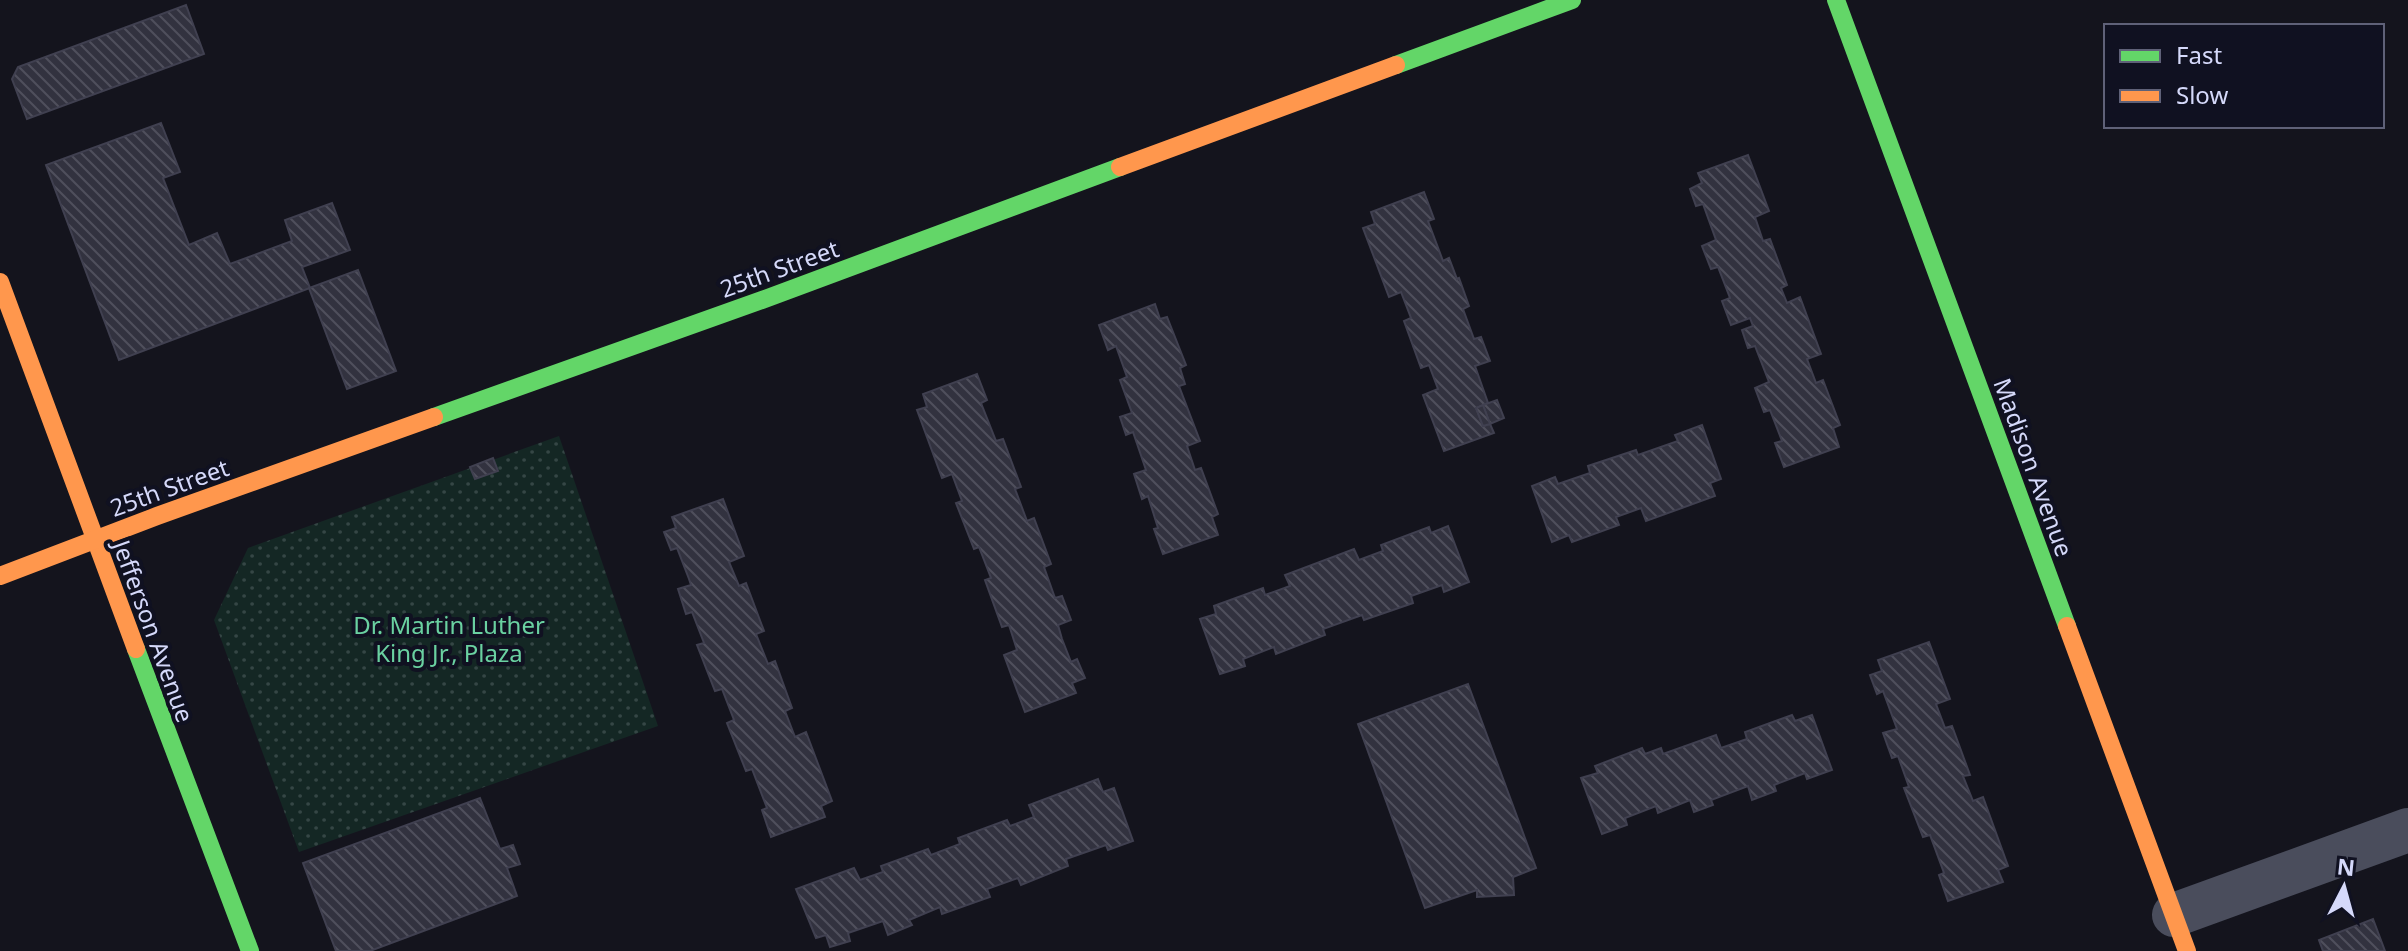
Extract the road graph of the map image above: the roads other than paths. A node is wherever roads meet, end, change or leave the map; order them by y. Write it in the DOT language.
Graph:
graph roads {
  1 [pos="1572,0"];
  2 [pos="1836,0"];
  3 [pos="0,282"];
  4 [pos="94,539"];
  5 [pos="0,576"];
  6 [pos="2408,830"];
  7 [pos="2181,933"];
  8 [pos="250,951"];
  1 -- 4 [label="main road, 25th Street"];
  2 -- 7 [label="main road, Madison Avenue"];
  3 -- 4 [label="main road, Jefferson Avenue"];
  4 -- 5 [label="main road, 25th Street"];
  4 -- 8 [label="main road, Jefferson Avenue"];
  6 -- 7 [label="street"];
}
